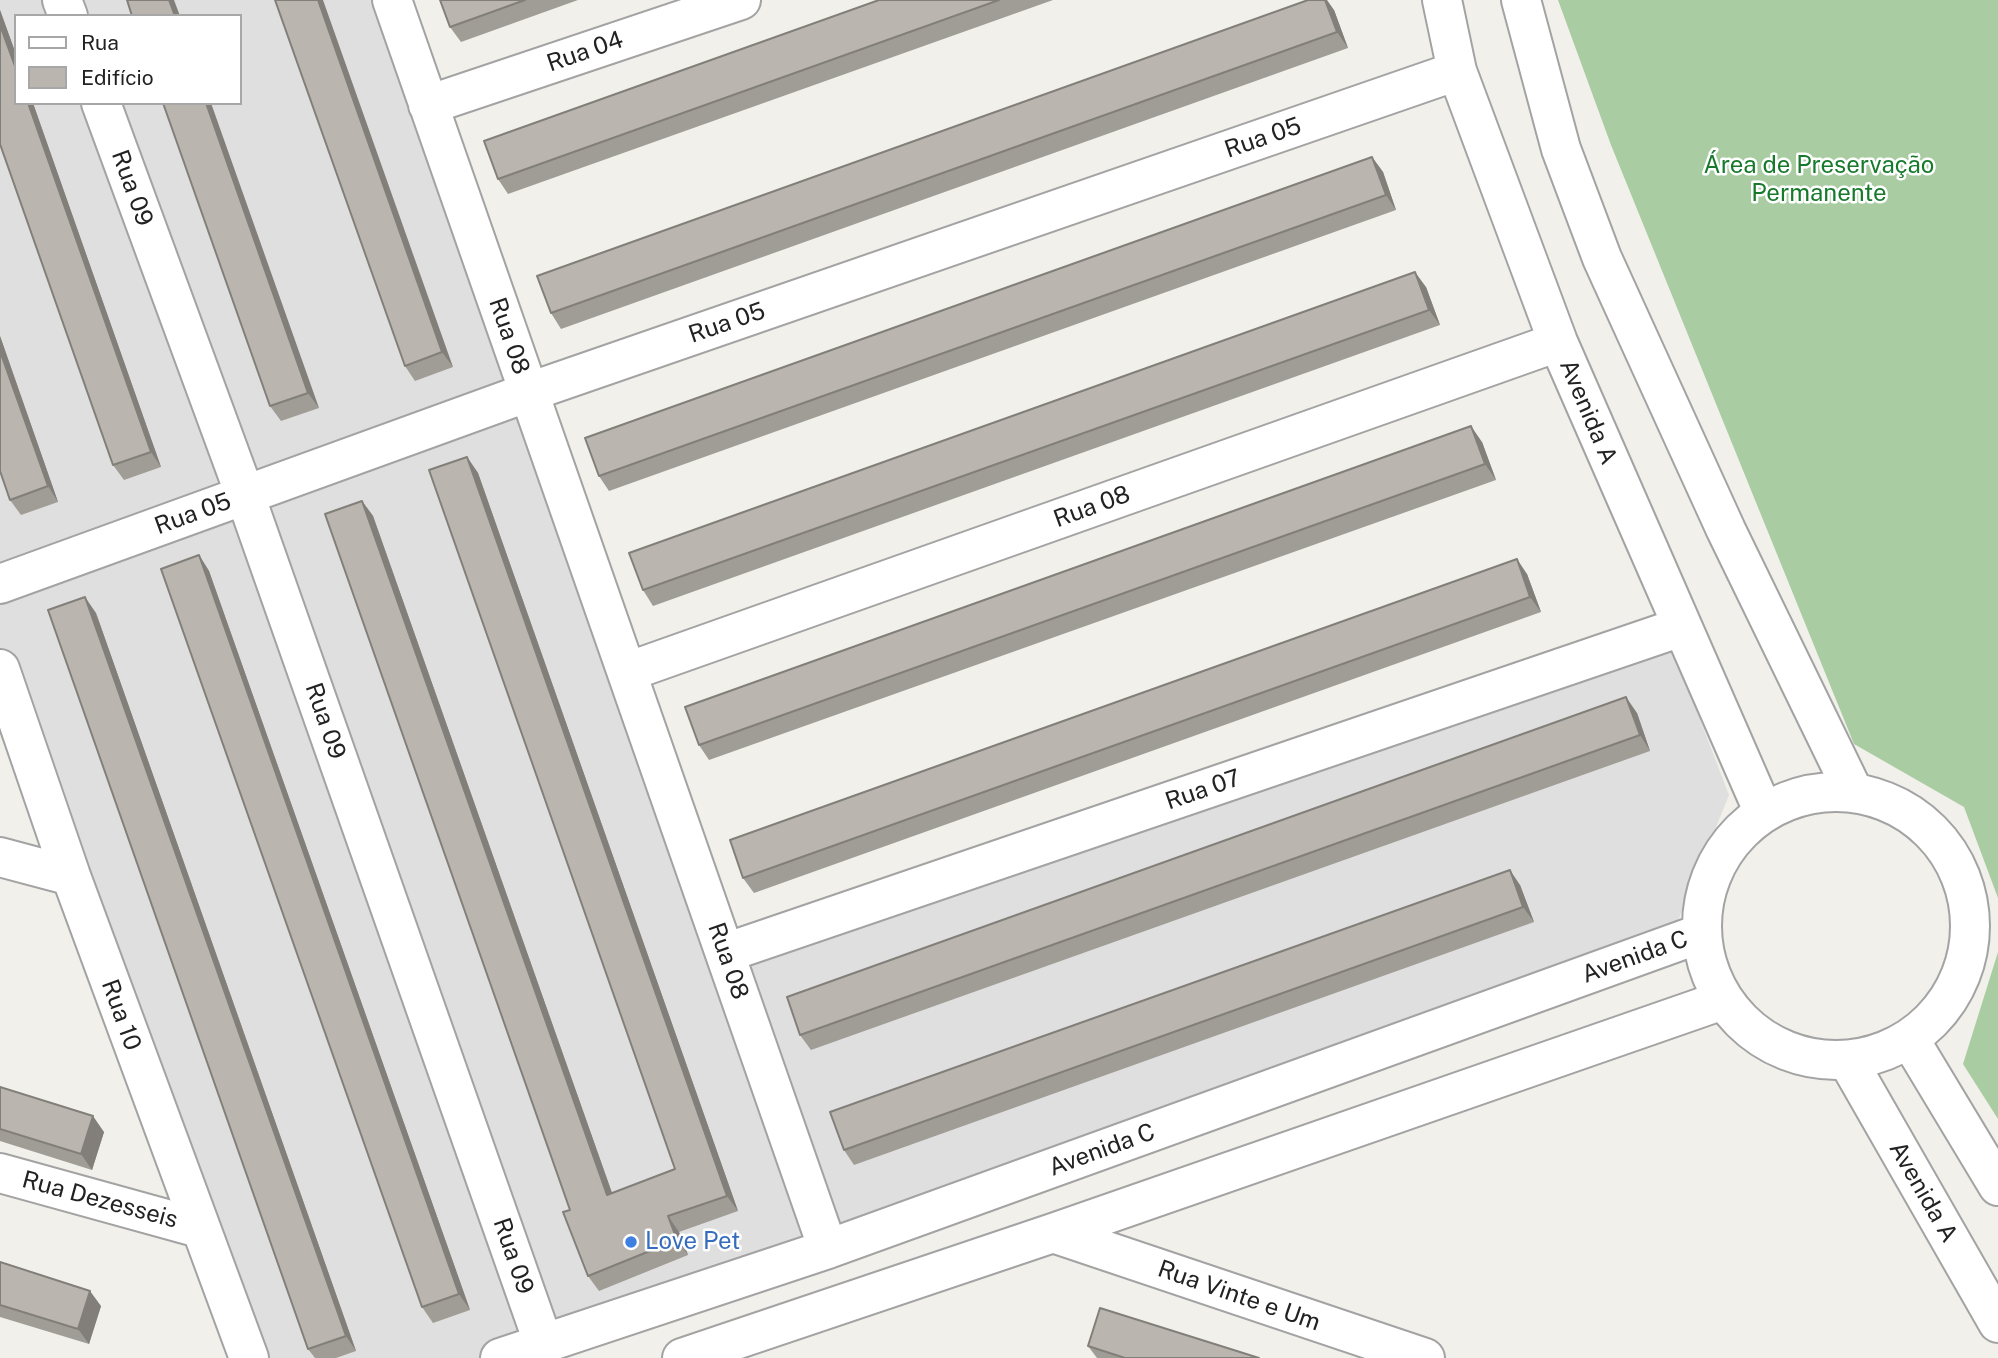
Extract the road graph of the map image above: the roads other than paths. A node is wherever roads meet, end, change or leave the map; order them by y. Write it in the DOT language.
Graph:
graph roads {
  1 [pos="392,0"];
  2 [pos="741,0"];
  3 [pos="1441,0"];
  4 [pos="1521,0"];
  5 [pos="1457,71"];
  6 [pos="102,105"];
  7 [pos="428,105"];
  8 [pos="1558,342"];
  9 [pos="529,392"];
  10 [pos="246,495"];
  11 [pos="0,584"];
  12 [pos="1681,628"];
  13 [pos="0,669"];
  14 [pos="627,672"];
  15 [pos="1854,793"];
  16 [pos="1764,813"];
  17 [pos="0,856"];
  18 [pos="71,876"];
  19 [pos="1702,933"];
  20 [pos="725,953"];
  21 [pos="1723,1000"];
  22 [pos="1910,1040"];
  23 [pos="1848,1061"];
  24 [pos="0,1173"];
  25 [pos="1998,1186"];
  26 [pos="199,1228"];
  27 [pos="1053,1233"];
  28 [pos="828,1249"];
  29 [pos="1998,1323"];
  30 [pos="543,1342"];
  31 [pos="249,1358"];
  32 [pos="500,1358"];
  33 [pos="682,1358"];
  34 [pos="1425,1358"];
  1 -- 7 [label="street, Rua 08"];
  2 -- 7 [label="street, Rua 04"];
  3 -- 5 [label="street, Avenida A"];
  4 -- 15 [label="street"];
  5 -- 8 [label="street, Avenida A"];
  5 -- 9 [label="street, Rua 05"];
  6 -- 10 [label="street, Rua 09"];
  7 -- 9 [label="street, Rua 08"];
  8 -- 12 [label="street, Avenida A"];
  8 -- 14 [label="street, Rua 08"];
  9 -- 10 [label="street, Rua 05"];
  9 -- 14 [label="street, Rua 08"];
  10 -- 11 [label="street, Rua 05"];
  10 -- 30 [label="street, Rua 09"];
  12 -- 16 [label="street, Avenida A"];
  12 -- 20 [label="street, Rua 07"];
  13 -- 18 [label="street, Rua 10"];
  14 -- 20 [label="street, Rua 08"];
  15 -- 16 [label="street, Avenida C"];
  15 -- 22 [label="street, Avenida C"];
  16 -- 19 [label="street, Avenida C"];
  17 -- 18 [label="street"];
  18 -- 26 [label="street, Rua 10"];
  19 -- 21 [label="street, Avenida C"];
  19 -- 28 [label="street, Avenida C"];
  20 -- 28 [label="street, Rua 08"];
  21 -- 23 [label="street, Avenida C"];
  21 -- 27 [label="street"];
  22 -- 23 [label="street, Avenida C"];
  22 -- 25 [label="street"];
  23 -- 29 [label="street, Avenida A"];
  24 -- 26 [label="street, Rua Dezesseis"];
  26 -- 31 [label="street, Rua 10"];
  27 -- 33 [label="street"];
  27 -- 34 [label="street, Rua Vinte e Um"];
  28 -- 30 [label="street, Avenida C"];
  30 -- 32 [label="street, Avenida C"];
}
